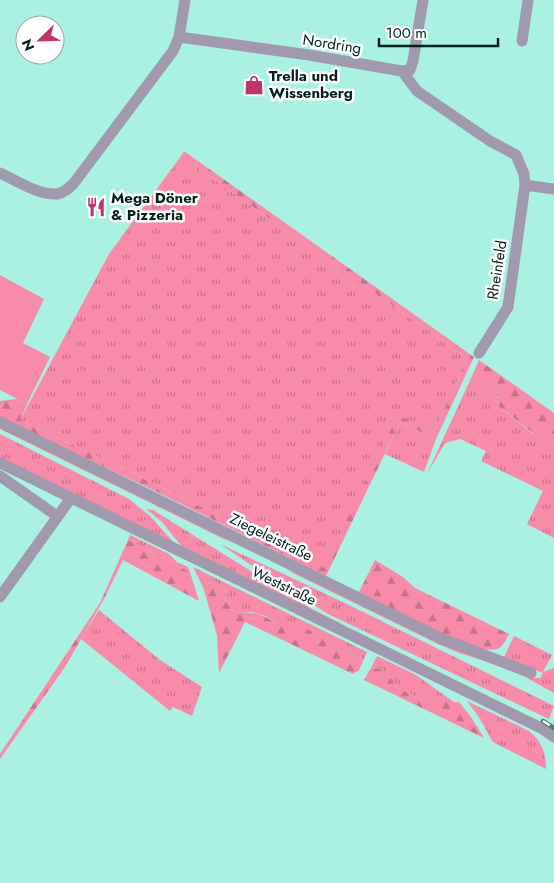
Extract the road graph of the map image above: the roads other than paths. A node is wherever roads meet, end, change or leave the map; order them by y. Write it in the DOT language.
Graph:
graph roads {
  1 [pos="185,0"];
  2 [pos="423,0"];
  3 [pos="528,0"];
  4 [pos="179,37"];
  5 [pos="522,41"];
  6 [pos="402,71"];
  7 [pos="0,173"];
  8 [pos="525,185"];
  9 [pos="554,188"];
  10 [pos="479,353"];
  11 [pos="0,422"];
  12 [pos="0,463"];
  13 [pos="0,476"];
  14 [pos="70,498"];
  15 [pos="57,516"];
  16 [pos="0,597"];
  17 [pos="531,673"];
  18 [pos="554,738"];
  1 -- 4 [label="street"];
  2 -- 6 [label="street"];
  3 -- 5 [label="street"];
  4 -- 6 [label="street, Nordring"];
  4 -- 7 [label="street"];
  6 -- 8 [label="street, Rheinfeld"];
  8 -- 9 [label="street"];
  8 -- 10 [label="street, Rheinfeld"];
  11 -- 17 [label="street, Ziegeleistraße"];
  12 -- 14 [label="street, Weststraße"];
  13 -- 15 [label="street"];
  14 -- 15 [label="street"];
  14 -- 18 [label="street, Weststraße"];
  15 -- 16 [label="street"];
}
